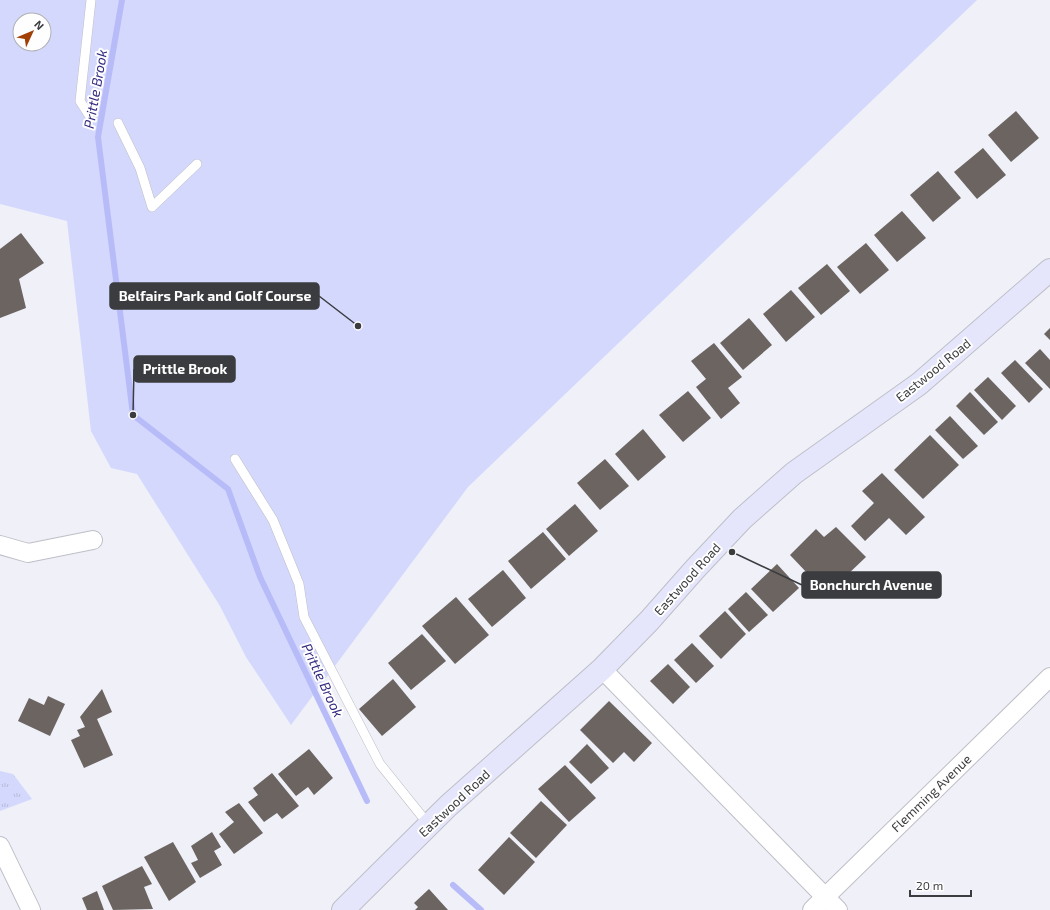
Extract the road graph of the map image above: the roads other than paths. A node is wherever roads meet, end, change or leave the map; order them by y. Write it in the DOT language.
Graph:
graph roads {
  1 [pos="92,0"];
  2 [pos="89,115"];
  3 [pos="118,123"];
  4 [pos="197,164"];
  5 [pos="1050,270"];
  6 [pos="235,459"];
  7 [pos="93,540"];
  8 [pos="0,544"];
  9 [pos="602,669"];
  10 [pos="1050,677"];
  11 [pos="429,825"];
  12 [pos="0,846"];
  13 [pos="825,897"];
  14 [pos="31,910"];
  15 [pos="343,910"];
  16 [pos="812,910"];
  17 [pos="838,910"];
  1 -- 2 [label="lane"];
  3 -- 4 [label="lane"];
  5 -- 9 [label="street, Eastwood Road"];
  6 -- 11 [label="lane"];
  7 -- 8 [label="street"];
  9 -- 11 [label="street, Eastwood Road"];
  9 -- 13 [label="street"];
  10 -- 13 [label="street, Flemming Avenue"];
  11 -- 15 [label="street, Eastwood Road"];
  12 -- 14 [label="street"];
  13 -- 16 [label="street, Flemming Avenue"];
  13 -- 17 [label="street"];
}
